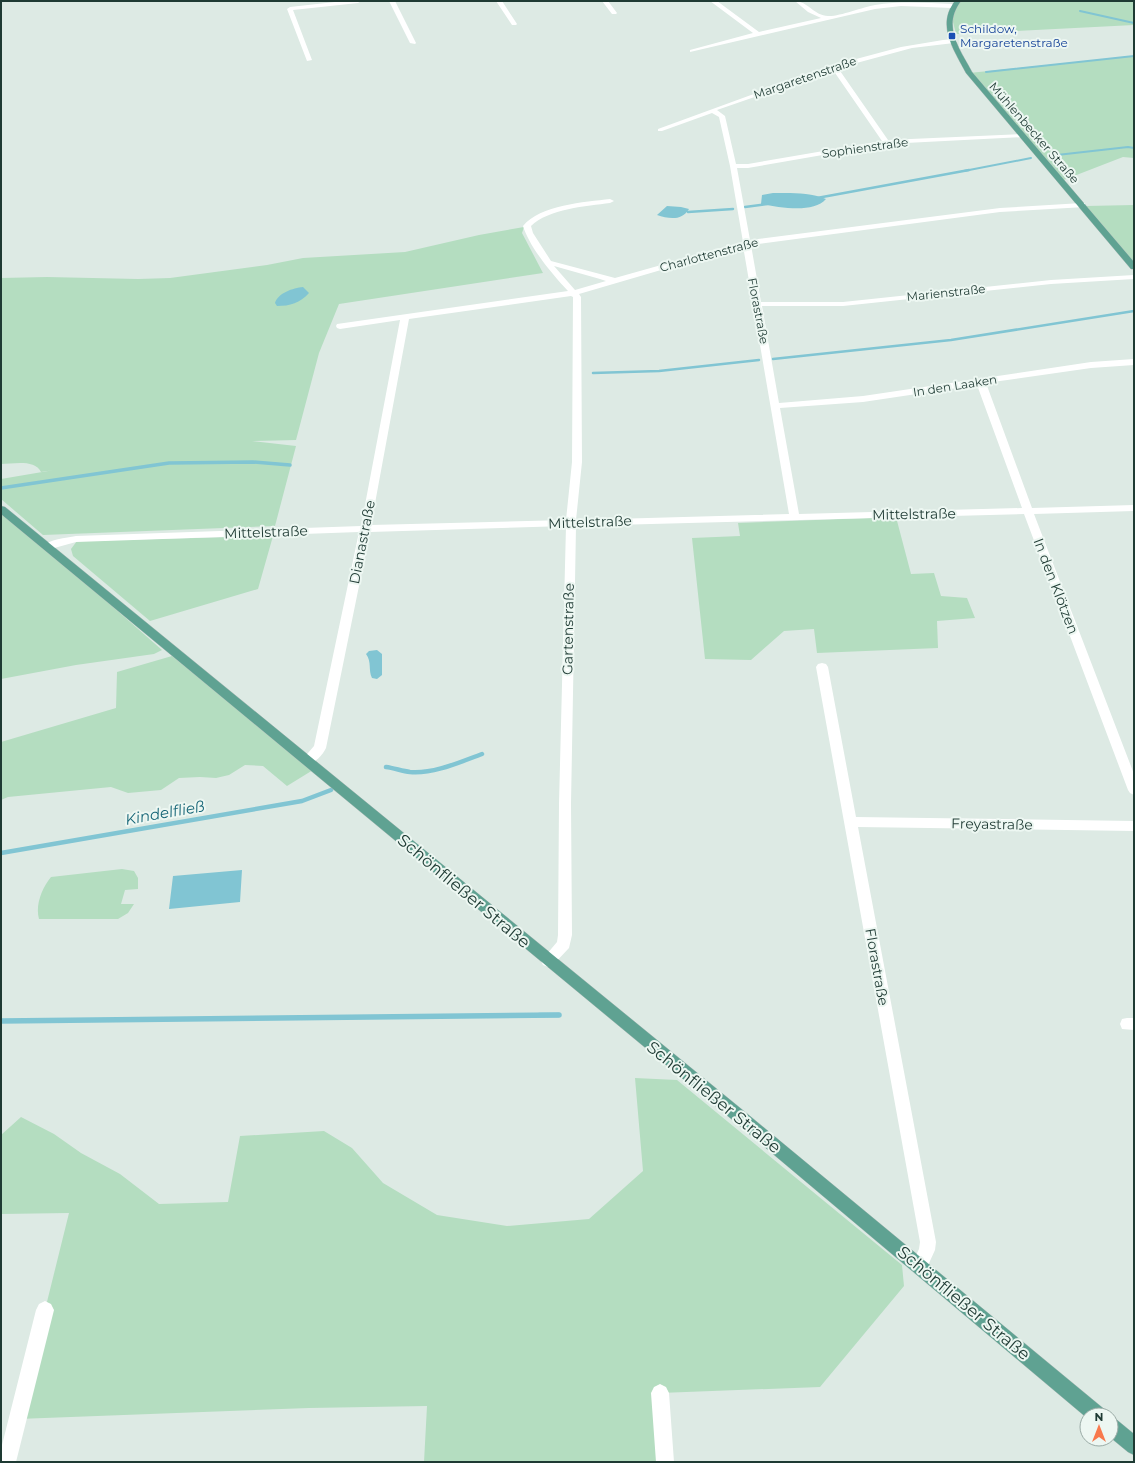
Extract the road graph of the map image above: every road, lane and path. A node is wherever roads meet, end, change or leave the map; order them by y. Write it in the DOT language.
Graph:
graph roads {
  1 [pos="358,1"];
  2 [pos="392,1"];
  3 [pos="499,1"];
  4 [pos="605,1"];
  5 [pos="713,1"];
  6 [pos="798,1"];
  7 [pos="958,1"];
  8 [pos="941,3"];
  9 [pos="952,6"];
  10 [pos="614,13"];
  11 [pos="826,18"];
  12 [pos="514,24"];
  13 [pos="758,34"];
  14 [pos="954,41"];
  15 [pos="413,43"];
  16 [pos="692,51"];
  17 [pos="310,60"];
  18 [pos="832,67"];
  19 [pos="712,110"];
  20 [pos="660,130"];
  21 [pos="1022,136"];
  22 [pos="886,142"];
  23 [pos="733,166"];
  24 [pos="610,201"];
  25 [pos="1082,205"];
  26 [pos="746,243"];
  27 [pos="547,262"];
  28 [pos="1134,267"];
  29 [pos="1134,277"];
  30 [pos="614,281"];
  31 [pos="574,293"];
  32 [pos="757,304"];
  33 [pos="405,317"];
  34 [pos="340,326"];
  35 [pos="1134,362"];
  36 [pos="981,382"];
  37 [pos="776,406"];
  38 [pos="1134,508"];
  39 [pos="1,509"];
  40 [pos="1028,511"];
  41 [pos="795,517"];
  42 [pos="570,523"];
  43 [pos="365,529"];
  44 [pos="47,547"];
  45 [pos="822,667"];
  46 [pos="308,760"];
  47 [pos="1134,790"];
  48 [pos="851,822"];
  49 [pos="1134,826"];
  50 [pos="548,961"];
  51 [pos="919,1266"];
  52 [pos="45,1310"];
  53 [pos="660,1393"];
  54 [pos="1088,1407"];
  55 [pos="1119,1433"];
  56 [pos="1134,1446"];
  57 [pos="7,1462"];
  58 [pos="665,1462"];
  1 -- 17 [label="street"];
  2 -- 15 [label="street"];
  3 -- 12 [label="street"];
  4 -- 10 [label="street"];
  5 -- 13 [label="street"];
  6 -- 11 [label="street"];
  7 -- 9 [label="main road"];
  8 -- 9 [label="street"];
  8 -- 11 [label="street"];
  9 -- 14 [label="main road, Mühlenbecker Straße"];
  11 -- 13 [label="street"];
  13 -- 16 [label="street"];
  14 -- 18 [label="street, Margaretenstraße"];
  14 -- 21 [label="main road, Mühlenbecker Straße"];
  18 -- 19 [label="street, Margaretenstraße"];
  18 -- 22 [label="street"];
  19 -- 20 [label="street, Margaretenstraße"];
  19 -- 23 [label="street, Florastraße"];
  21 -- 22 [label="street, Sophienstraße"];
  21 -- 25 [label="main road, Mühlenbecker Straße"];
  22 -- 23 [label="street, Sophienstraße"];
  23 -- 26 [label="street, Florastraße"];
  24 -- 27 [label="street"];
  25 -- 26 [label="street, Charlottenstraße"];
  25 -- 28 [label="main road, Mühlenbecker Straße"];
  26 -- 30 [label="street, Charlottenstraße"];
  26 -- 32 [label="street, Florastraße"];
  27 -- 30 [label="street"];
  27 -- 31 [label="street"];
  29 -- 32 [label="street, Marienstraße"];
  30 -- 31 [label="street, Charlottenstraße"];
  31 -- 33 [label="street, Charlottenstraße"];
  31 -- 42 [label="street, Gartenstraße"];
  32 -- 37 [label="street, Florastraße"];
  33 -- 34 [label="street, Charlottenstraße"];
  33 -- 43 [label="street, Dianastraße"];
  35 -- 36 [label="street, In den Laaken"];
  36 -- 37 [label="street, In den Laaken"];
  36 -- 40 [label="street, In den Klötzen"];
  37 -- 41 [label="street, Florastraße"];
  38 -- 40 [label="street, Mittelstraße"];
  39 -- 44 [label="main road, Schönfließer Straße"];
  40 -- 41 [label="street, Mittelstraße"];
  40 -- 47 [label="street, In den Klötzen"];
  41 -- 42 [label="street, Mittelstraße"];
  42 -- 43 [label="street, Mittelstraße"];
  42 -- 50 [label="street, Gartenstraße"];
  43 -- 44 [label="street, Mittelstraße"];
  43 -- 46 [label="street, Dianastraße"];
  44 -- 46 [label="main road, Schönfließer Straße"];
  45 -- 48 [label="street, Florastraße"];
  46 -- 50 [label="main road, Schönfließer Straße"];
  48 -- 49 [label="street, Freyastraße"];
  48 -- 51 [label="street, Florastraße"];
  50 -- 51 [label="main road, Schönfließer Straße"];
  51 -- 54 [label="main road, Schönfließer Straße"];
  52 -- 57 [label="street"];
  53 -- 58 [label="street"];
  55 -- 56 [label="main road"];
}
